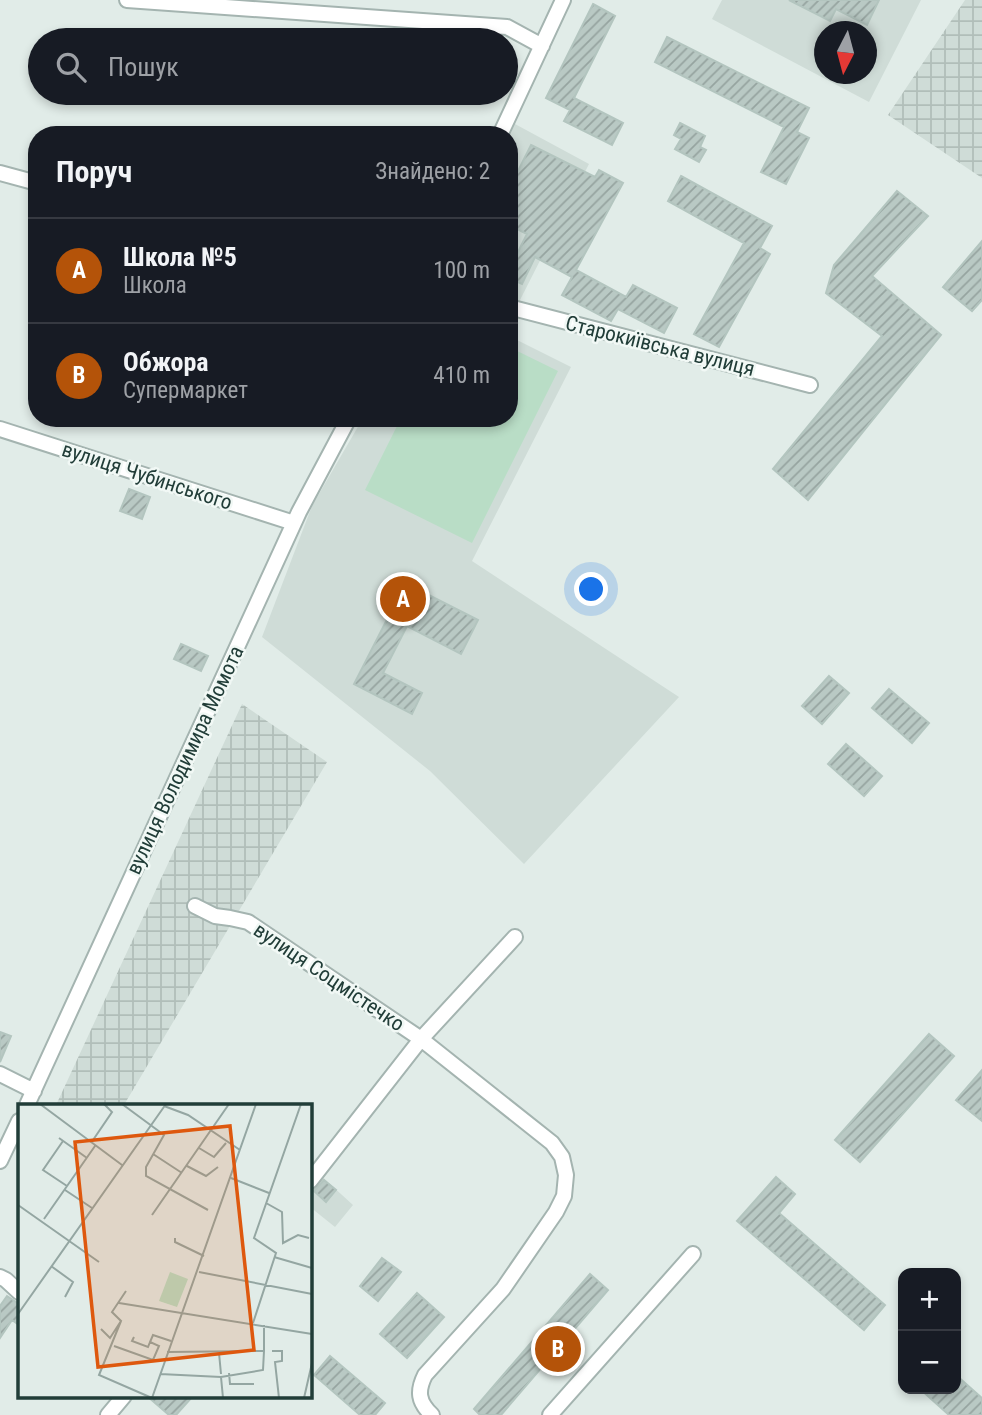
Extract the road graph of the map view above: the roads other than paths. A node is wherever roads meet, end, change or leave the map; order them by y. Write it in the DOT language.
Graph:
graph roads {
  1 [pos="127,0"];
  2 [pos="563,0"];
  3 [pos="221,3"];
  4 [pos="509,28"];
  5 [pos="518,33"];
  6 [pos="542,46"];
  7 [pos="518,97"];
  8 [pos="514,105"];
  9 [pos="504,126"];
  10 [pos="0,173"];
  11 [pos="28,181"];
  12 [pos="518,309"];
  13 [pos="810,385"];
  14 [pos="344,427"];
  15 [pos="0,429"];
  16 [pos="294,523"];
  17 [pos="195,906"];
  18 [pos="515,937"];
  19 [pos="421,1039"];
  20 [pos="0,1074"];
  21 [pos="34,1091"];
  22 [pos="28,1104"];
  23 [pos="18,1123"];
  24 [pos="0,1161"];
  25 [pos="312,1178"];
  26 [pos="693,1254"];
  27 [pos="0,1278"];
  28 [pos="18,1291"];
  29 [pos="122,1398"];
  30 [pos="108,1415"];
  31 [pos="432,1415"];
  32 [pos="550,1415"];
  1 -- 3 [label="street"];
  2 -- 6 [label="street"];
  3 -- 4 [label="street"];
  5 -- 6 [label="street"];
  6 -- 7 [label="street"];
  8 -- 9 [label="street"];
  10 -- 11 [label="street"];
  12 -- 13 [label="street, Старокиївська вулиця"];
  14 -- 16 [label="street, вулиця Володимира Момота"];
  15 -- 16 [label="street, вулиця Чубинського"];
  16 -- 21 [label="street, вулиця Володимира Момота"];
  17 -- 19 [label="street, вулиця Соцмістечко"];
  18 -- 19 [label="street, вулиця Соцмістечко"];
  19 -- 25 [label="street, вулиця Соцмістечко"];
  19 -- 31 [label="street, вулиця Соцмістечко"];
  20 -- 21 [label="street"];
  21 -- 22 [label="street, вулиця Володимира Момота"];
  23 -- 24 [label="street"];
  26 -- 32 [label="street"];
  27 -- 28 [label="street"];
  29 -- 30 [label="street"];
}
